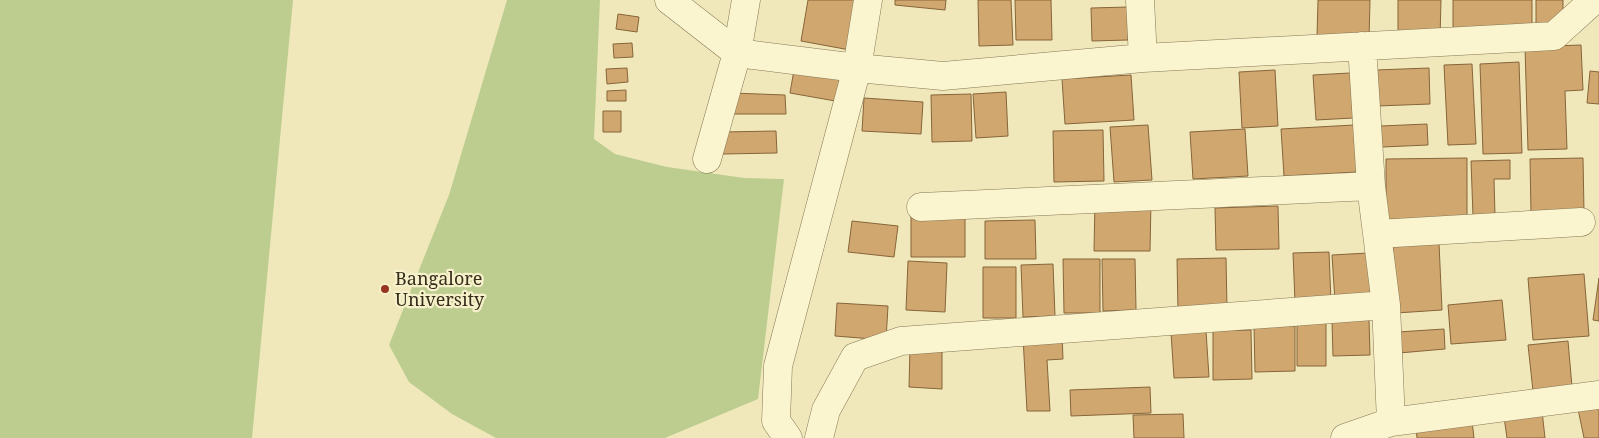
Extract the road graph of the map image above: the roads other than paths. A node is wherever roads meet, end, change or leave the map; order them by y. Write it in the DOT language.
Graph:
graph roads {
  1 [pos="668,0"];
  2 [pos="746,0"];
  3 [pos="868,0"];
  4 [pos="1140,0"];
  5 [pos="1594,0"];
  6 [pos="1362,46"];
  7 [pos="737,54"];
  8 [pos="1143,58"];
  9 [pos="857,68"];
  10 [pos="707,159"];
  11 [pos="1371,186"];
  12 [pos="921,207"];
  13 [pos="1581,222"];
  14 [pos="1378,234"];
  15 [pos="1386,306"];
  16 [pos="1599,395"];
  17 [pos="1391,422"];
  18 [pos="788,438"];
  19 [pos="819,438"];
  20 [pos="1345,438"];
  1 -- 7 [label="street"];
  2 -- 7 [label="street"];
  3 -- 9 [label="street"];
  4 -- 8 [label="street"];
  5 -- 6 [label="street"];
  6 -- 8 [label="street"];
  6 -- 11 [label="street"];
  7 -- 9 [label="street"];
  7 -- 10 [label="street"];
  8 -- 9 [label="street"];
  9 -- 18 [label="street"];
  11 -- 12 [label="street"];
  11 -- 14 [label="street"];
  13 -- 14 [label="street"];
  14 -- 15 [label="street"];
  15 -- 17 [label="street"];
  15 -- 19 [label="street"];
  16 -- 17 [label="street"];
  17 -- 20 [label="street"];
}
